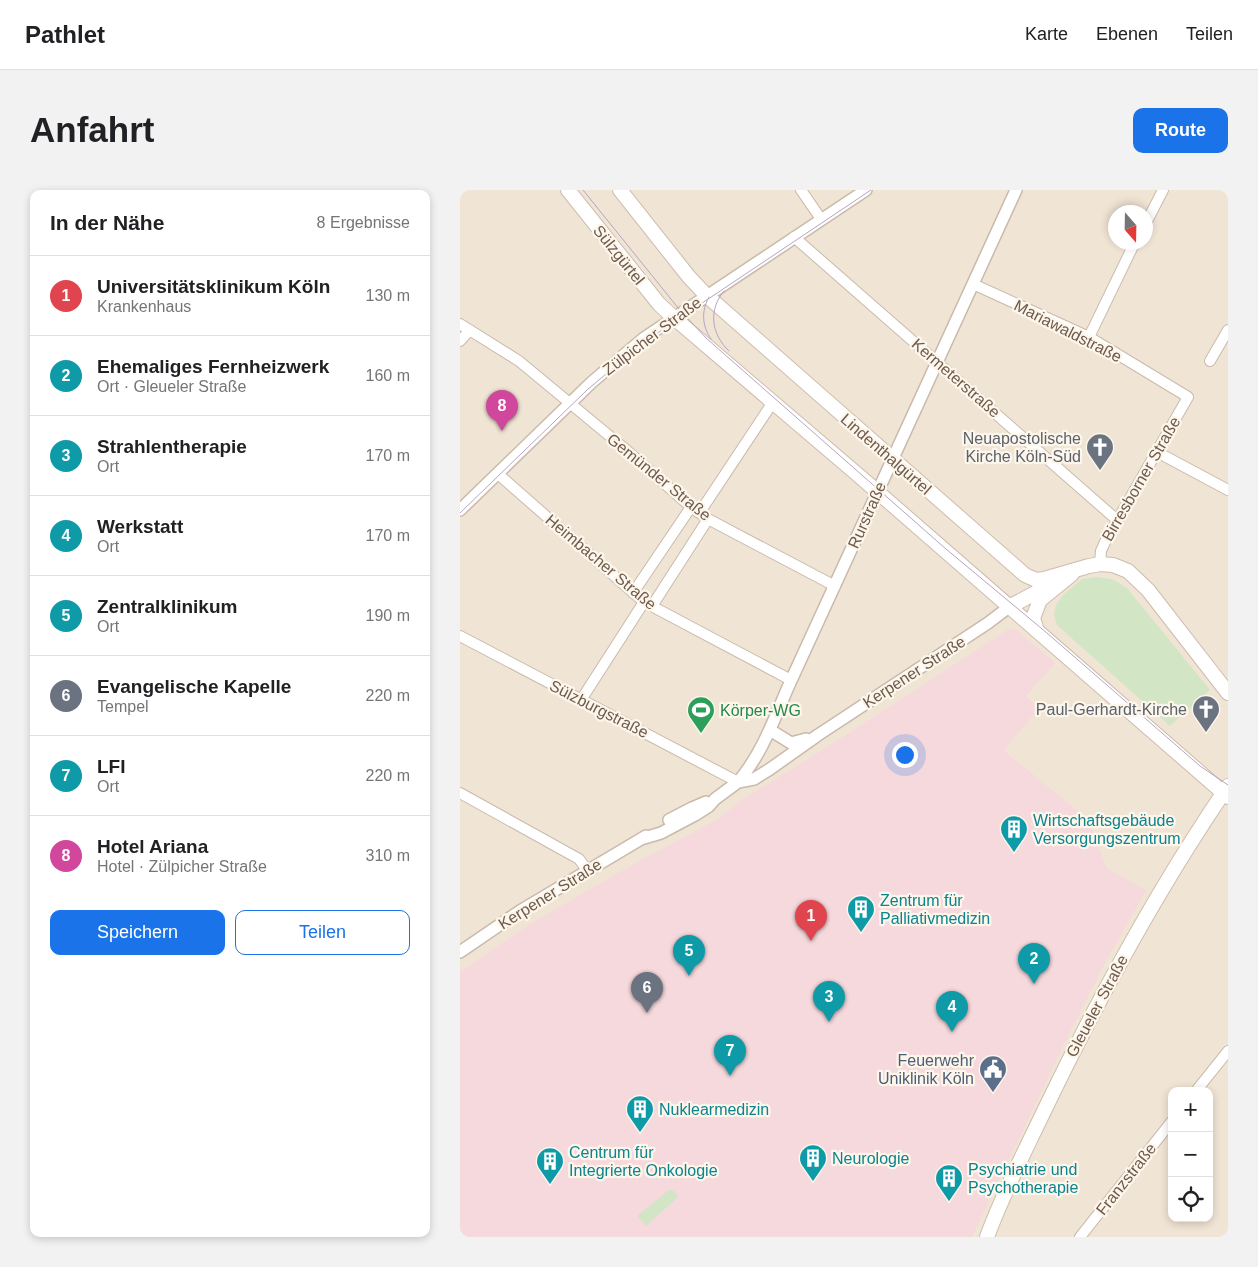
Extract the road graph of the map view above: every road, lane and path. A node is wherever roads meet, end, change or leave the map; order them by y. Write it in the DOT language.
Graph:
graph roads {
  1 [pos="568,190"];
  2 [pos="620,190"];
  3 [pos="801,190"];
  4 [pos="866,190"];
  5 [pos="1016,190"];
  6 [pos="1164,190"];
  7 [pos="1153,210"];
  8 [pos="822,219"];
  9 [pos="794,238"];
  10 [pos="1131,250"];
  11 [pos="973,284"];
  12 [pos="706,295"];
  13 [pos="673,317"];
  14 [pos="460,324"];
  15 [pos="470,330"];
  16 [pos="1228,330"];
  17 [pos="1088,337"];
  18 [pos="460,342"];
  19 [pos="1210,361"];
  20 [pos="937,362"];
  21 [pos="1188,396"];
  22 [pos="569,402"];
  23 [pos="773,402"];
  24 [pos="1157,452"];
  25 [pos="892,459"];
  26 [pos="498,474"];
  27 [pos="1228,490"];
  28 [pos="877,491"];
  29 [pos="695,509"];
  30 [pos="460,510"];
  31 [pos="708,519"];
  32 [pos="1117,520"];
  33 [pos="1100,564"];
  34 [pos="1079,569"];
  35 [pos="835,586"];
  36 [pos="633,593"];
  37 [pos="648,604"];
  38 [pos="1009,607"];
  39 [pos="1036,631"];
  40 [pos="460,636"];
  41 [pos="791,680"];
  42 [pos="1228,693"];
  43 [pos="582,700"];
  44 [pos="770,730"];
  45 [pos="818,735"];
  46 [pos="738,782"];
  47 [pos="1226,792"];
  48 [pos="460,793"];
  49 [pos="587,870"];
  50 [pos="460,952"];
  51 [pos="1228,1051"];
  52 [pos="1199,1087"];
  53 [pos="1168,1126"];
  54 [pos="990,1235"];
  55 [pos="1080,1237"];
  1 -- 13 [label="main road, Sülzgürtel"];
  2 -- 12 [label="main road"];
  3 -- 8 [label="street"];
  4 -- 8 [label="street, Zülpicher Straße"];
  5 -- 11 [label="street, Rurstraße"];
  6 -- 7 [label="street"];
  8 -- 9 [label="street, Zülpicher Straße"];
  9 -- 12 [label="street, Zülpicher Straße"];
  9 -- 20 [label="street, Kermeterstraße"];
  10 -- 17 [label="street"];
  11 -- 17 [label="street, Mariawaldstraße"];
  11 -- 20 [label="street, Rurstraße"];
  12 -- 13 [label="street, Zülpicher Straße"];
  12 -- 25 [label="main road, Lindenthalgürtel"];
  13 -- 22 [label="street, Zülpicher Straße"];
  13 -- 23 [label="main road, Lindenthalgürtel"];
  14 -- 15 [label="street, Gemünder Straße"];
  15 -- 18 [label="street"];
  15 -- 22 [label="street, Gemünder Straße"];
  16 -- 19 [label="street"];
  17 -- 21 [label="street, Mariawaldstraße"];
  20 -- 25 [label="street, Rurstraße"];
  20 -- 32 [label="street, Kermeterstraße"];
  21 -- 24 [label="street, Birresborner Straße"];
  22 -- 26 [label="street, Zülpicher Straße"];
  22 -- 29 [label="street, Gemünder Straße"];
  23 -- 28 [label="main road, Lindenthalgürtel"];
  23 -- 29 [label="street"];
  24 -- 27 [label="street"];
  24 -- 32 [label="street, Birresborner Straße"];
  25 -- 28 [label="street, Rurstraße"];
  25 -- 34 [label="main road, Lindenthalgürtel"];
  26 -- 30 [label="street, Zülpicher Straße"];
  26 -- 36 [label="street, Heimbacher Straße"];
  28 -- 35 [label="street, Rurstraße"];
  28 -- 38 [label="main road, Lindenthalgürtel"];
  29 -- 31 [label="street, Gemünder Straße"];
  29 -- 36 [label="street"];
  31 -- 35 [label="street, Gemünder Straße"];
  31 -- 37 [label="street"];
  32 -- 33 [label="street, Birresborner Straße"];
  33 -- 34 [label="main road, Lindenthalgürtel"];
  33 -- 42 [label="main road, Lindenthalgürtel"];
  34 -- 38 [label="main road, Lindenthalgürtel"];
  34 -- 39 [label="main road, Lindenthalgürtel"];
  35 -- 41 [label="street, Rurstraße"];
  36 -- 37 [label="street, Heimbacher Straße"];
  37 -- 41 [label="street, Heimbacher Straße"];
  37 -- 43 [label="street"];
  38 -- 39 [label="main road, Lindenthalgürtel"];
  38 -- 45 [label="street, Kerpener Straße"];
  39 -- 47 [label="main road, Lindenthalgürtel"];
  40 -- 43 [label="street, Sülzburgstraße"];
  41 -- 44 [label="street, Rurstraße"];
  43 -- 46 [label="street, Sülzburgstraße"];
  44 -- 45 [label="street, Kerpener Straße"];
  44 -- 46 [label="street, Rurstraße"];
  45 -- 46 [label="street, Kerpener Straße"];
  46 -- 49 [label="street, Kerpener Straße"];
  47 -- 54 [label="main road, Gleueler Straße"];
  48 -- 49 [label="street"];
  49 -- 50 [label="street, Kerpener Straße"];
  51 -- 52 [label="street"];
  53 -- 55 [label="street, Franzstraße"];
}
